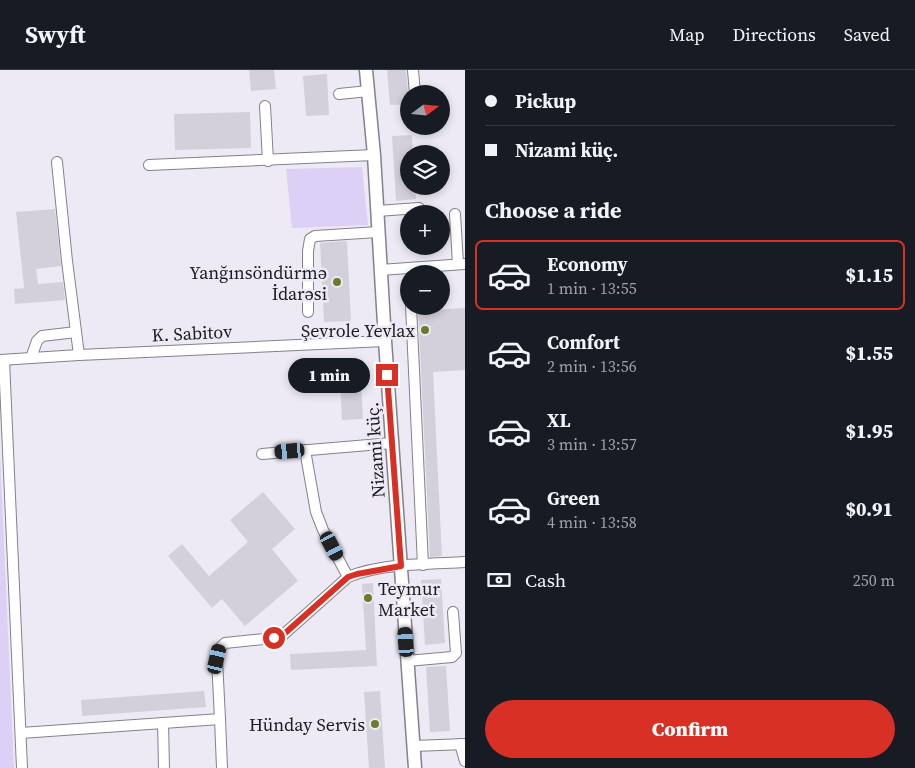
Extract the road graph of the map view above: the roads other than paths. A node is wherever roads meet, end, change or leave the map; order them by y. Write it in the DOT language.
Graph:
graph roads {
  1 [pos="366,70"];
  2 [pos="414,70"];
  3 [pos="415,85"];
  4 [pos="368,91"];
  5 [pos="340,94"];
  6 [pos="265,106"];
  7 [pos="374,155"];
  8 [pos="268,160"];
  9 [pos="57,162"];
  10 [pos="149,165"];
  11 [pos="400,209"];
  12 [pos="377,211"];
  13 [pos="455,214"];
  14 [pos="378,232"];
  15 [pos="462,264"];
  16 [pos="380,270"];
  17 [pos="400,271"];
  18 [pos="308,312"];
  19 [pos="411,315"];
  20 [pos="76,332"];
  21 [pos="385,341"];
  22 [pos="79,355"];
  23 [pos="31,358"];
  24 [pos="2,360"];
  25 [pos="3,391"];
  26 [pos="392,443"];
  27 [pos="305,450"];
  28 [pos="262,454"];
  29 [pos="465,562"];
  30 [pos="423,565"];
  31 [pos="401,566"];
  32 [pos="348,577"];
  33 [pos="453,612"];
  34 [pos="408,661"];
  35 [pos="220,720"];
  36 [pos="163,723"];
  37 [pos="21,733"];
  38 [pos="463,744"];
  39 [pos="414,746"];
  40 [pos="465,761"];
  41 [pos="22,768"];
  42 [pos="164,768"];
  43 [pos="222,768"];
  44 [pos="415,768"];
  1 -- 4 [label="main road, Nizami küç."];
  2 -- 3 [label="street"];
  4 -- 5 [label="street"];
  4 -- 7 [label="main road, Nizami küç."];
  6 -- 8 [label="street"];
  7 -- 8 [label="street"];
  7 -- 12 [label="main road, Nizami küç."];
  8 -- 10 [label="street"];
  9 -- 20 [label="street"];
  11 -- 12 [label="street"];
  12 -- 14 [label="main road, Nizami küç."];
  13 -- 15 [label="street"];
  14 -- 16 [label="main road, Nizami küç."];
  14 -- 18 [label="street"];
  16 -- 17 [label="street"];
  16 -- 21 [label="main road, Nizami küç."];
  19 -- 30 [label="street"];
  20 -- 22 [label="street"];
  20 -- 23 [label="street"];
  21 -- 22 [label="street, K. Sabitov"];
  21 -- 26 [label="main road, Nizami küç."];
  22 -- 23 [label="street, K. Sabitov"];
  23 -- 24 [label="street, K. Sabitov"];
  24 -- 25 [label="street"];
  25 -- 37 [label="street"];
  26 -- 27 [label="street"];
  26 -- 31 [label="main road, Nizami küç."];
  27 -- 28 [label="street"];
  27 -- 32 [label="street"];
  29 -- 30 [label="street"];
  30 -- 31 [label="street"];
  31 -- 32 [label="street"];
  31 -- 34 [label="main road, Nizami küç."];
  32 -- 35 [label="street"];
  33 -- 34 [label="street"];
  34 -- 39 [label="main road, Nizami küç."];
  35 -- 36 [label="street"];
  35 -- 43 [label="street"];
  36 -- 37 [label="street"];
  36 -- 42 [label="street"];
  37 -- 41 [label="street"];
  38 -- 39 [label="street"];
  38 -- 40 [label="street"];
  39 -- 44 [label="main road, Nizami küç."];
}
